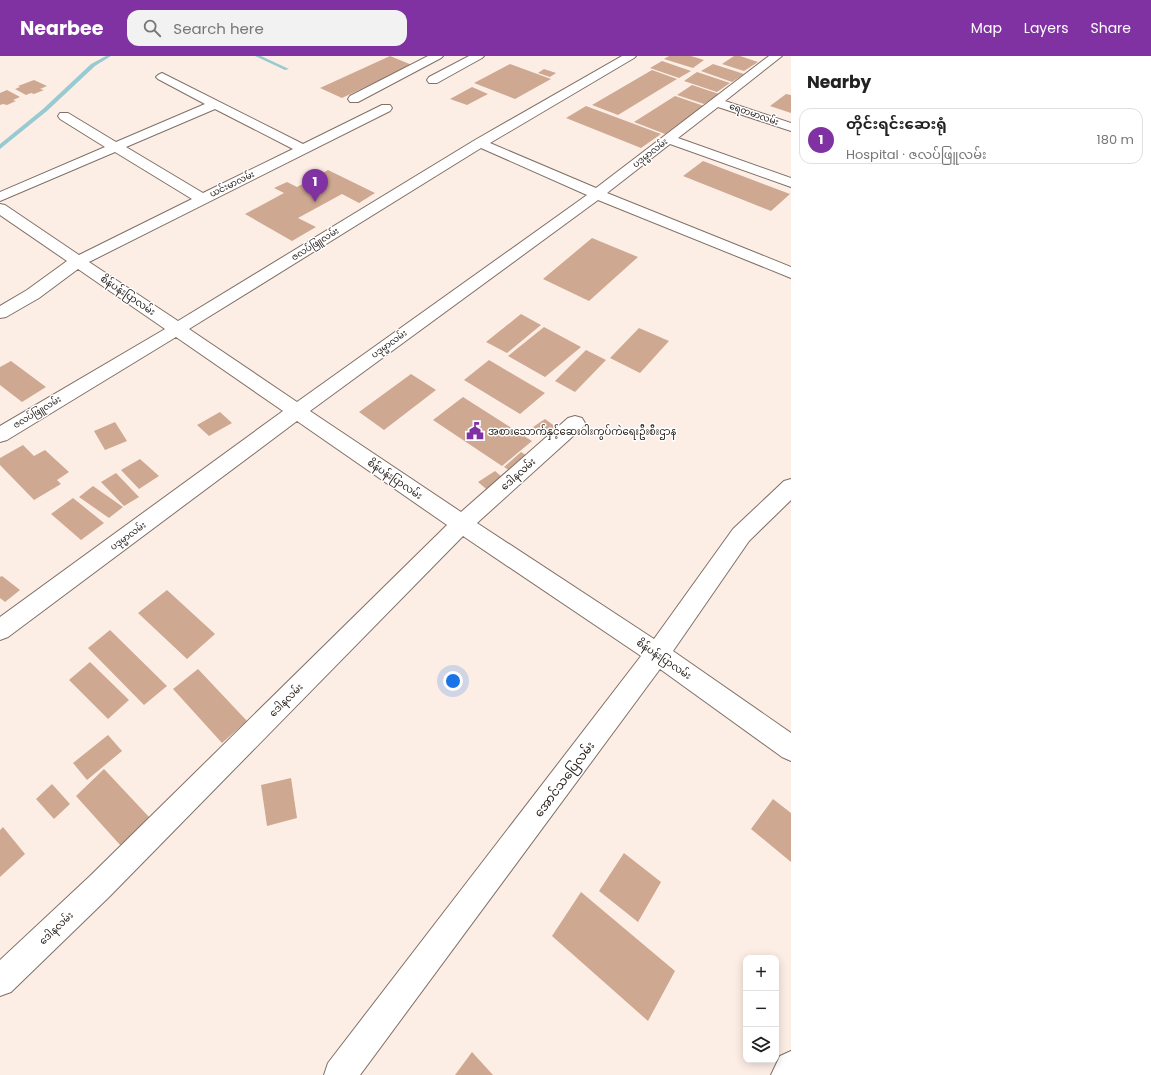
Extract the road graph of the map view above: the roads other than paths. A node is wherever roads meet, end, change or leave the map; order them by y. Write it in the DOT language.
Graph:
graph roads {
  1 [pos="437,56"];
  2 [pos="478,56"];
  3 [pos="630,56"];
  4 [pos="778,57"];
  5 [pos="162,77"];
  6 [pos="433,80"];
  7 [pos="354,99"];
  8 [pos="716,102"];
  9 [pos="216,104"];
  10 [pos="386,108"];
  11 [pos="64,116"];
  12 [pos="791,127"];
  13 [pos="668,139"];
  14 [pos="480,143"];
  15 [pos="117,148"];
  16 [pos="303,149"];
  17 [pos="791,184"];
  18 [pos="597,194"];
  19 [pos="0,197"];
  20 [pos="202,199"];
  21 [pos="0,208"];
  22 [pos="78,261"];
  23 [pos="791,272"];
  24 [pos="0,313"];
  25 [pos="177,329"];
  26 [pos="297,411"];
  27 [pos="575,422"];
  28 [pos="0,435"];
  29 [pos="791,487"];
  30 [pos="462,524"];
  31 [pos="0,630"];
  32 [pos="657,654"];
  33 [pos="791,748"];
  34 [pos="0,981"];
  35 [pos="791,1067"];
  36 [pos="340,1075"];
  37 [pos="787,1075"];
  1 -- 7 [label="street"];
  2 -- 6 [label="street"];
  3 -- 14 [label="street, ဇလပ်ဖြူလမ်း"];
  4 -- 8 [label="street, ပဒုမ္မာလမ်း"];
  5 -- 9 [label="street"];
  8 -- 12 [label="street, ရေတမာလမ်း"];
  8 -- 13 [label="street, ပဒုမ္မာလမ်း"];
  9 -- 15 [label="street"];
  9 -- 16 [label="street"];
  10 -- 16 [label="street, ယင်းမာလမ်း"];
  11 -- 15 [label="street"];
  13 -- 17 [label="street"];
  13 -- 18 [label="street, ပဒုမ္မာလမ်း"];
  14 -- 18 [label="street"];
  14 -- 25 [label="street, ဇလပ်ဖြူလမ်း"];
  15 -- 19 [label="street"];
  15 -- 20 [label="street"];
  16 -- 20 [label="street, ယင်းမာလမ်း"];
  18 -- 23 [label="street"];
  18 -- 26 [label="street, ပဒုမ္မာလမ်း"];
  20 -- 22 [label="street, ယင်းမာလမ်း"];
  21 -- 22 [label="street, စိန်ပန်းပြာလမ်း"];
  22 -- 24 [label="street, ယင်းမာလမ်း"];
  22 -- 25 [label="street, စိန်ပန်းပြာလမ်း"];
  25 -- 26 [label="street, စိန်ပန်းပြာလမ်း"];
  25 -- 28 [label="street, ဇလပ်ဖြူလမ်း"];
  26 -- 30 [label="street, စိန်ပန်းပြာလမ်း"];
  26 -- 31 [label="street, ပဒုမ္မာလမ်း"];
  27 -- 30 [label="street, ဒေါနလမ်း"];
  29 -- 32 [label="street, အောင်သပြေလမ်း"];
  30 -- 32 [label="street, စိန်ပန်းပြာလမ်း"];
  30 -- 34 [label="street, ဒေါနလမ်း"];
  32 -- 33 [label="street, စိန်ပန်းပြာလမ်း"];
  32 -- 36 [label="street, အောင်သပြေလမ်း"];
  35 -- 37 [label="street"];
}
